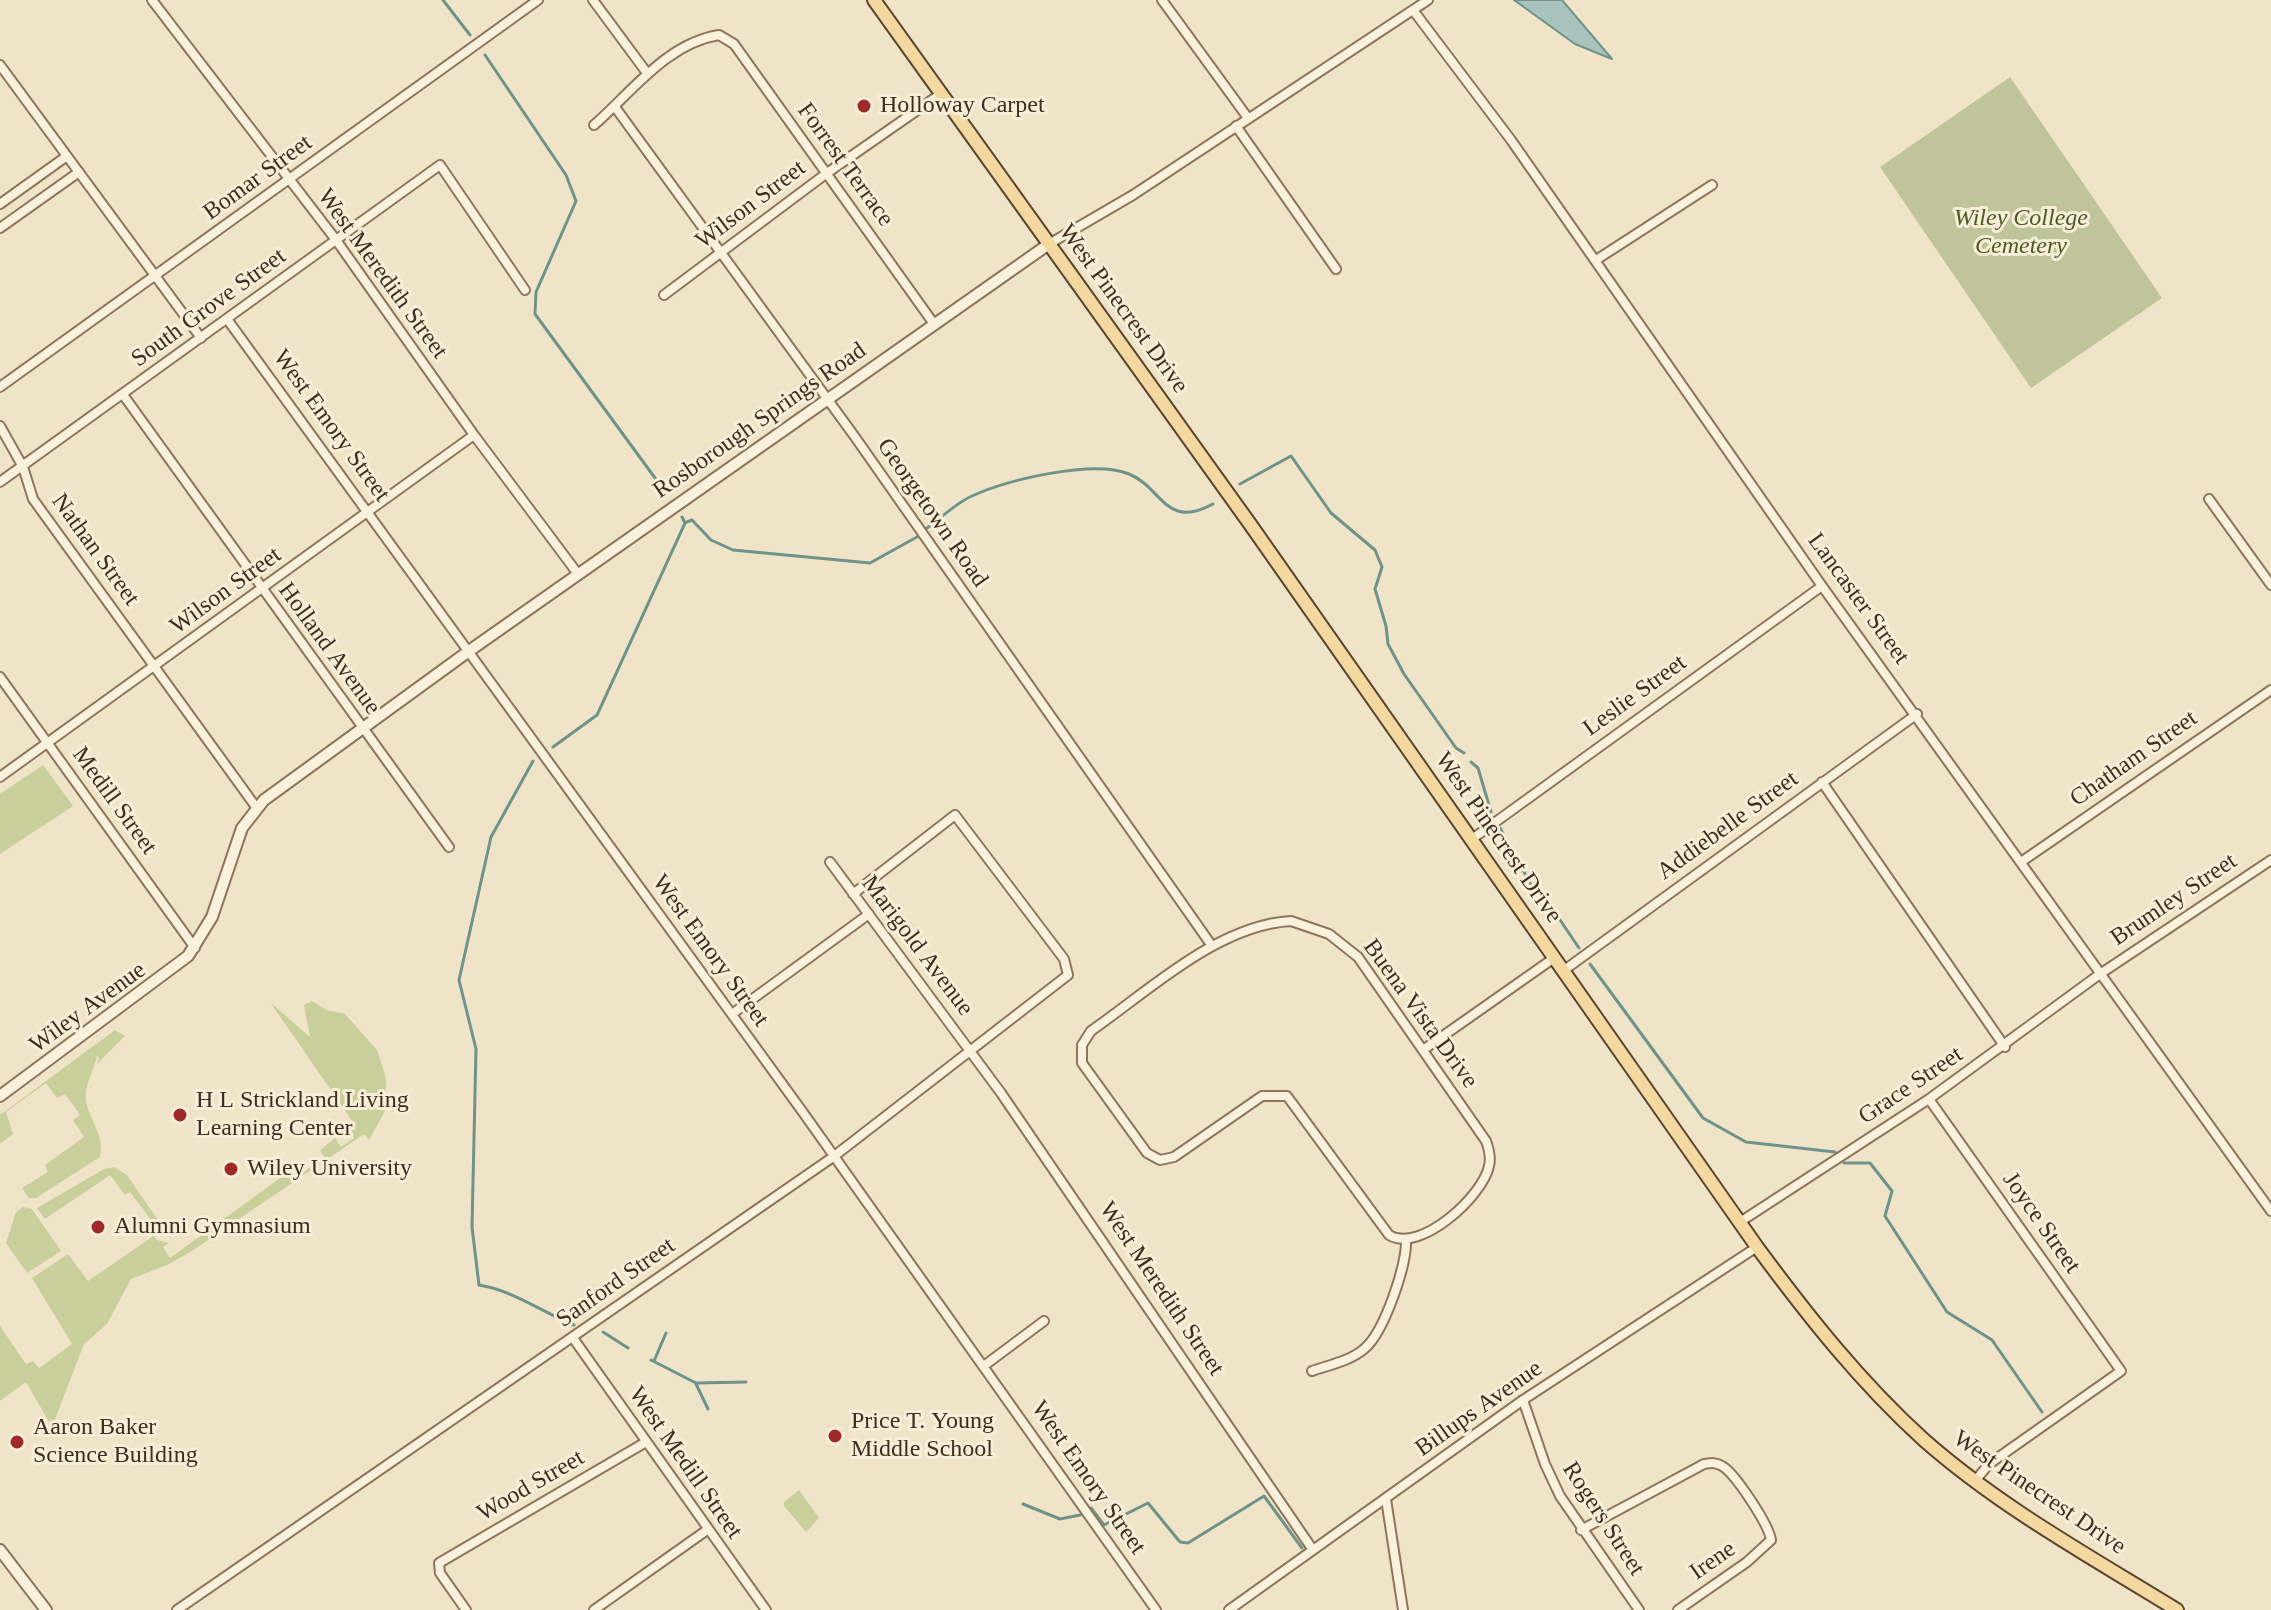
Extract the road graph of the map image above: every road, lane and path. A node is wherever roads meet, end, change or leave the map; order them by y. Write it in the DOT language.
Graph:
graph roads {
  1 [pos="152,0"];
  2 [pos="538,0"];
  3 [pos="593,0"];
  4 [pos="874,0"];
  5 [pos="1162,0"];
  6 [pos="1428,0"];
  7 [pos="1413,10"];
  8 [pos="0,65"];
  9 [pos="647,73"];
  10 [pos="942,93"];
  11 [pos="615,107"];
  12 [pos="1248,118"];
  13 [pos="594,125"];
  14 [pos="1236,126"];
  15 [pos="67,156"];
  16 [pos="79,172"];
  17 [pos="827,173"];
  18 [pos="288,181"];
  19 [pos="1712,185"];
  20 [pos="0,204"];
  21 [pos="0,228"];
  22 [pos="336,240"];
  23 [pos="1049,244"];
  24 [pos="722,253"];
  25 [pos="1596,260"];
  26 [pos="1336,269"];
  27 [pos="158,276"];
  28 [pos="525,290"];
  29 [pos="664,295"];
  30 [pos="227,319"];
  31 [pos="934,324"];
  32 [pos="201,338"];
  33 [pos="0,387"];
  34 [pos="124,396"];
  35 [pos="827,398"];
  36 [pos="0,426"];
  37 [pos="474,435"];
  38 [pos="23,467"];
  39 [pos="0,482"];
  40 [pos="2209,499"];
  41 [pos="370,513"];
  42 [pos="578,574"];
  43 [pos="2271,585"];
  44 [pos="1822,586"];
  45 [pos="261,590"];
  46 [pos="469,651"];
  47 [pos="155,667"];
  48 [pos="0,677"];
  49 [pos="2271,690"];
  50 [pos="1917,714"];
  51 [pos="361,727"];
  52 [pos="47,742"];
  53 [pos="0,777"];
  54 [pos="1822,782"];
  55 [pos="256,807"];
  56 [pos="1472,839"];
  57 [pos="449,847"];
  58 [pos="2271,860"];
  59 [pos="830,862"];
  60 [pos="2021,862"];
  61 [pos="853,894"];
  62 [pos="869,914"];
  63 [pos="1212,946"];
  64 [pos="195,948"];
  65 [pos="1554,958"];
  66 [pos="1563,971"];
  67 [pos="2100,974"];
  68 [pos="732,1014"];
  69 [pos="2005,1047"];
  70 [pos="1423,1050"];
  71 [pos="971,1053"];
  72 [pos="0,1096"];
  73 [pos="1929,1099"];
  74 [pos="833,1157"];
  75 [pos="2271,1211"];
  76 [pos="1740,1222"];
  77 [pos="1406,1240"];
  78 [pos="1757,1247"];
  79 [pos="1044,1321"];
  80 [pos="573,1338"];
  81 [pos="985,1365"];
  82 [pos="1312,1371"];
  83 [pos="1523,1400"];
  84 [pos="646,1442"];
  85 [pos="1975,1481"];
  86 [pos="1386,1499"];
  87 [pos="707,1530"];
  88 [pos="1581,1530"];
  89 [pos="0,1550"];
  90 [pos="1313,1550"];
  91 [pos="46,1610"];
  92 [pos="177,1610"];
  93 [pos="466,1610"];
  94 [pos="594,1610"];
  95 [pos="766,1610"];
  96 [pos="1156,1610"];
  97 [pos="1229,1610"];
  98 [pos="1403,1610"];
  99 [pos="1639,1610"];
  100 [pos="1678,1610"];
  101 [pos="2177,1610"];
  1 -- 18 [label="street, West Meredith Street"];
  2 -- 18 [label="street, Bomar Street"];
  3 -- 9 [label="street"];
  4 -- 10 [label="main road, West Pinecrest Drive"];
  5 -- 12 [label="street"];
  6 -- 7 [label="street, Rosborough Springs Road"];
  7 -- 12 [label="street, Rosborough Springs Road"];
  7 -- 25 [label="street, Lancaster Street"];
  8 -- 15 [label="street"];
  9 -- 11 [label="street"];
  9 -- 17 [label="street, Forrest Terrace"];
  10 -- 17 [label="street, Wilson Street"];
  10 -- 23 [label="main road, West Pinecrest Drive"];
  11 -- 13 [label="street"];
  11 -- 24 [label="street, Georgetown Road"];
  12 -- 14 [label="street, Rosborough Springs Road"];
  14 -- 23 [label="street, Rosborough Springs Road"];
  14 -- 26 [label="street"];
  15 -- 16 [label="street"];
  15 -- 20 [label="street"];
  16 -- 21 [label="street"];
  16 -- 27 [label="street"];
  17 -- 24 [label="street, Wilson Street"];
  17 -- 31 [label="street, Forrest Terrace"];
  18 -- 22 [label="street, West Meredith Street"];
  18 -- 27 [label="street, Bomar Street"];
  19 -- 25 [label="street"];
  22 -- 28 [label="street, South Grove Street"];
  22 -- 30 [label="street, South Grove Street"];
  22 -- 37 [label="street, West Meredith Street"];
  23 -- 31 [label="street, Rosborough Springs Road"];
  23 -- 56 [label="main road, West Pinecrest Drive"];
  24 -- 29 [label="street, Wilson Street"];
  24 -- 35 [label="street, Georgetown Road"];
  25 -- 44 [label="street, Lancaster Street"];
  27 -- 32 [label="street"];
  27 -- 33 [label="street, Bomar Street"];
  30 -- 32 [label="street, South Grove Street"];
  30 -- 41 [label="street, West Emory Street"];
  31 -- 35 [label="street, Rosborough Springs Road"];
  32 -- 34 [label="street, South Grove Street"];
  34 -- 38 [label="street, South Grove Street"];
  34 -- 45 [label="street, Holland Avenue"];
  35 -- 42 [label="street, Rosborough Springs Road"];
  35 -- 63 [label="street, Georgetown Road"];
  36 -- 38 [label="street, Nathan Street"];
  37 -- 41 [label="street, Wilson Street"];
  37 -- 42 [label="street, West Meredith Street"];
  38 -- 39 [label="street, South Grove Street"];
  38 -- 47 [label="street, Nathan Street"];
  40 -- 43 [label="street"];
  41 -- 45 [label="street, Wilson Street"];
  41 -- 46 [label="street, West Emory Street"];
  42 -- 46 [label="street, Rosborough Springs Road"];
  44 -- 50 [label="street, Lancaster Street"];
  44 -- 56 [label="street, Leslie Street"];
  45 -- 47 [label="street, Wilson Street"];
  45 -- 51 [label="street, Holland Avenue"];
  46 -- 51 [label="street, Rosborough Springs Road"];
  46 -- 68 [label="street, West Emory Street"];
  47 -- 52 [label="street, Wilson Street"];
  47 -- 55 [label="street, Nathan Street"];
  48 -- 52 [label="street, Medill Street"];
  49 -- 60 [label="street, Chatham Street"];
  50 -- 54 [label="street, Addiebelle Street"];
  50 -- 60 [label="street, Lancaster Street"];
  51 -- 55 [label="street, Rosborough Springs Road"];
  51 -- 57 [label="street, Holland Avenue"];
  52 -- 53 [label="street, Wilson Street"];
  52 -- 64 [label="street, Medill Street"];
  54 -- 66 [label="street, Addiebelle Street"];
  54 -- 69 [label="street"];
  55 -- 64 [label="street, Rosborough Springs Road"];
  56 -- 65 [label="main road, West Pinecrest Drive"];
  58 -- 67 [label="street, Brumley Street"];
  59 -- 61 [label="street, Marigold Avenue"];
  60 -- 67 [label="street, Lancaster Street"];
  61 -- 62 [label="street, Marigold Avenue"];
  61 -- 71 [label="street, Sanford Street"];
  62 -- 68 [label="street"];
  62 -- 71 [label="street, Marigold Avenue"];
  63 -- 70 [label="street, Buena Vista Drive"];
  63 -- 77 [label="street, Buena Vista Drive"];
  64 -- 72 [label="street, Wiley Avenue"];
  65 -- 66 [label="main road, West Pinecrest Drive"];
  65 -- 70 [label="street"];
  66 -- 76 [label="main road, West Pinecrest Drive"];
  67 -- 69 [label="street, Grace Street"];
  67 -- 75 [label="street, Lancaster Street"];
  68 -- 74 [label="street, West Emory Street"];
  69 -- 73 [label="street, Grace Street"];
  70 -- 77 [label="street, Buena Vista Drive"];
  71 -- 74 [label="street, Sanford Street"];
  71 -- 90 [label="street, West Meredith Street"];
  73 -- 76 [label="street, Grace Street"];
  73 -- 85 [label="street, Joyce Street"];
  74 -- 80 [label="street, Sanford Street"];
  74 -- 81 [label="street, West Emory Street"];
  76 -- 78 [label="main road, West Pinecrest Drive"];
  77 -- 82 [label="street"];
  78 -- 83 [label="street, Billups Avenue"];
  78 -- 85 [label="main road, West Pinecrest Drive"];
  79 -- 81 [label="street"];
  80 -- 84 [label="street, West Medill Street"];
  80 -- 92 [label="street, Sanford Street"];
  81 -- 96 [label="street, West Emory Street"];
  83 -- 86 [label="street, Billups Avenue"];
  83 -- 88 [label="street, Rogers Street"];
  84 -- 87 [label="street, West Medill Street"];
  84 -- 93 [label="street, Wood Street"];
  85 -- 101 [label="main road, West Pinecrest Drive"];
  86 -- 90 [label="street, Billups Avenue"];
  86 -- 98 [label="street"];
  87 -- 94 [label="street"];
  87 -- 95 [label="street, West Medill Street"];
  88 -- 99 [label="street, Rogers Street"];
  88 -- 100 [label="street, Irene"];
  89 -- 91 [label="street"];
  90 -- 97 [label="street, Billups Avenue"];
}
